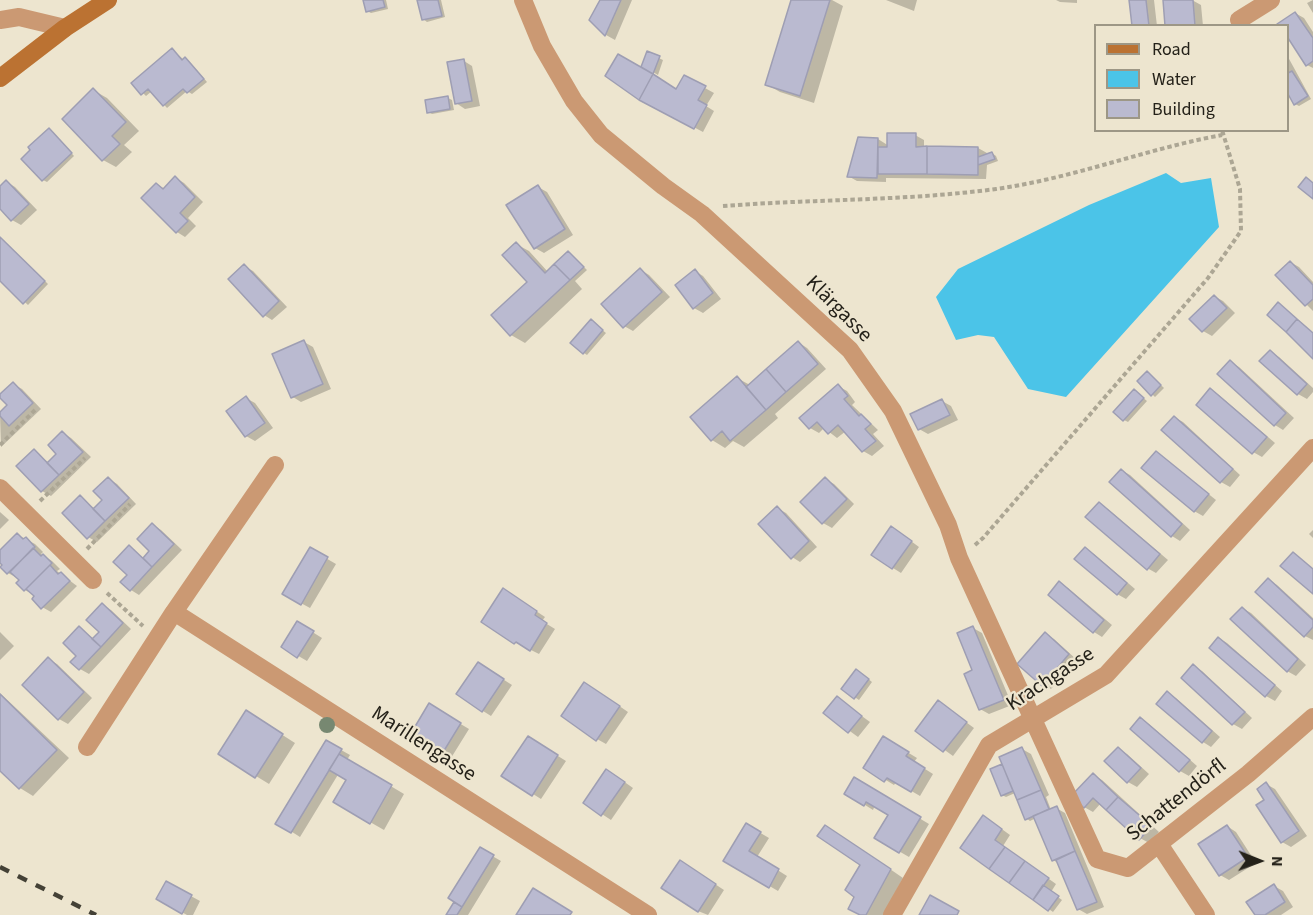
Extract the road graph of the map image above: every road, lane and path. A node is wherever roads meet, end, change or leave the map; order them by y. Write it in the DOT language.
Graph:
graph roads {
  1 [pos="108,0"];
  2 [pos="523,0"];
  3 [pos="1271,0"];
  4 [pos="0,20"];
  5 [pos="1239,20"];
  6 [pos="65,28"];
  7 [pos="0,78"];
  8 [pos="1222,133"];
  9 [pos="702,214"];
  10 [pos="36,409"];
  11 [pos="0,445"];
  12 [pos="1313,448"];
  13 [pos="85,458"];
  14 [pos="275,465"];
  15 [pos="0,488"];
  16 [pos="130,504"];
  17 [pos="27,514"];
  18 [pos="959,558"];
  19 [pos="74,562"];
  20 [pos="93,580"];
  21 [pos="174,612"];
  22 [pos="157,639"];
  23 [pos="1313,717"];
  24 [pos="1033,719"];
  25 [pos="87,747"];
  26 [pos="1159,844"];
  27 [pos="648,915"];
  28 [pos="892,915"];
  29 [pos="1206,915"];
  1 -- 6 [label="street"];
  2 -- 9 [label="street, Klärgasse"];
  3 -- 5 [label="street"];
  4 -- 6 [label="street"];
  6 -- 7 [label="street"];
  8 -- 9 [label="path"];
  8 -- 18 [label="path"];
  9 -- 18 [label="street, Klärgasse"];
  10 -- 11 [label="path"];
  12 -- 24 [label="street, Krachgasse"];
  13 -- 17 [label="path"];
  14 -- 21 [label="street"];
  15 -- 17 [label="street"];
  16 -- 19 [label="path"];
  17 -- 19 [label="street"];
  18 -- 24 [label="street, Klärgasse"];
  19 -- 20 [label="street"];
  20 -- 22 [label="path"];
  21 -- 22 [label="street"];
  21 -- 27 [label="street, Marillengasse"];
  22 -- 25 [label="street"];
  23 -- 26 [label="street, Schattendörfl"];
  24 -- 26 [label="street, Schattendörfl"];
  24 -- 28 [label="street, Krachgasse"];
  26 -- 29 [label="street"];
}
